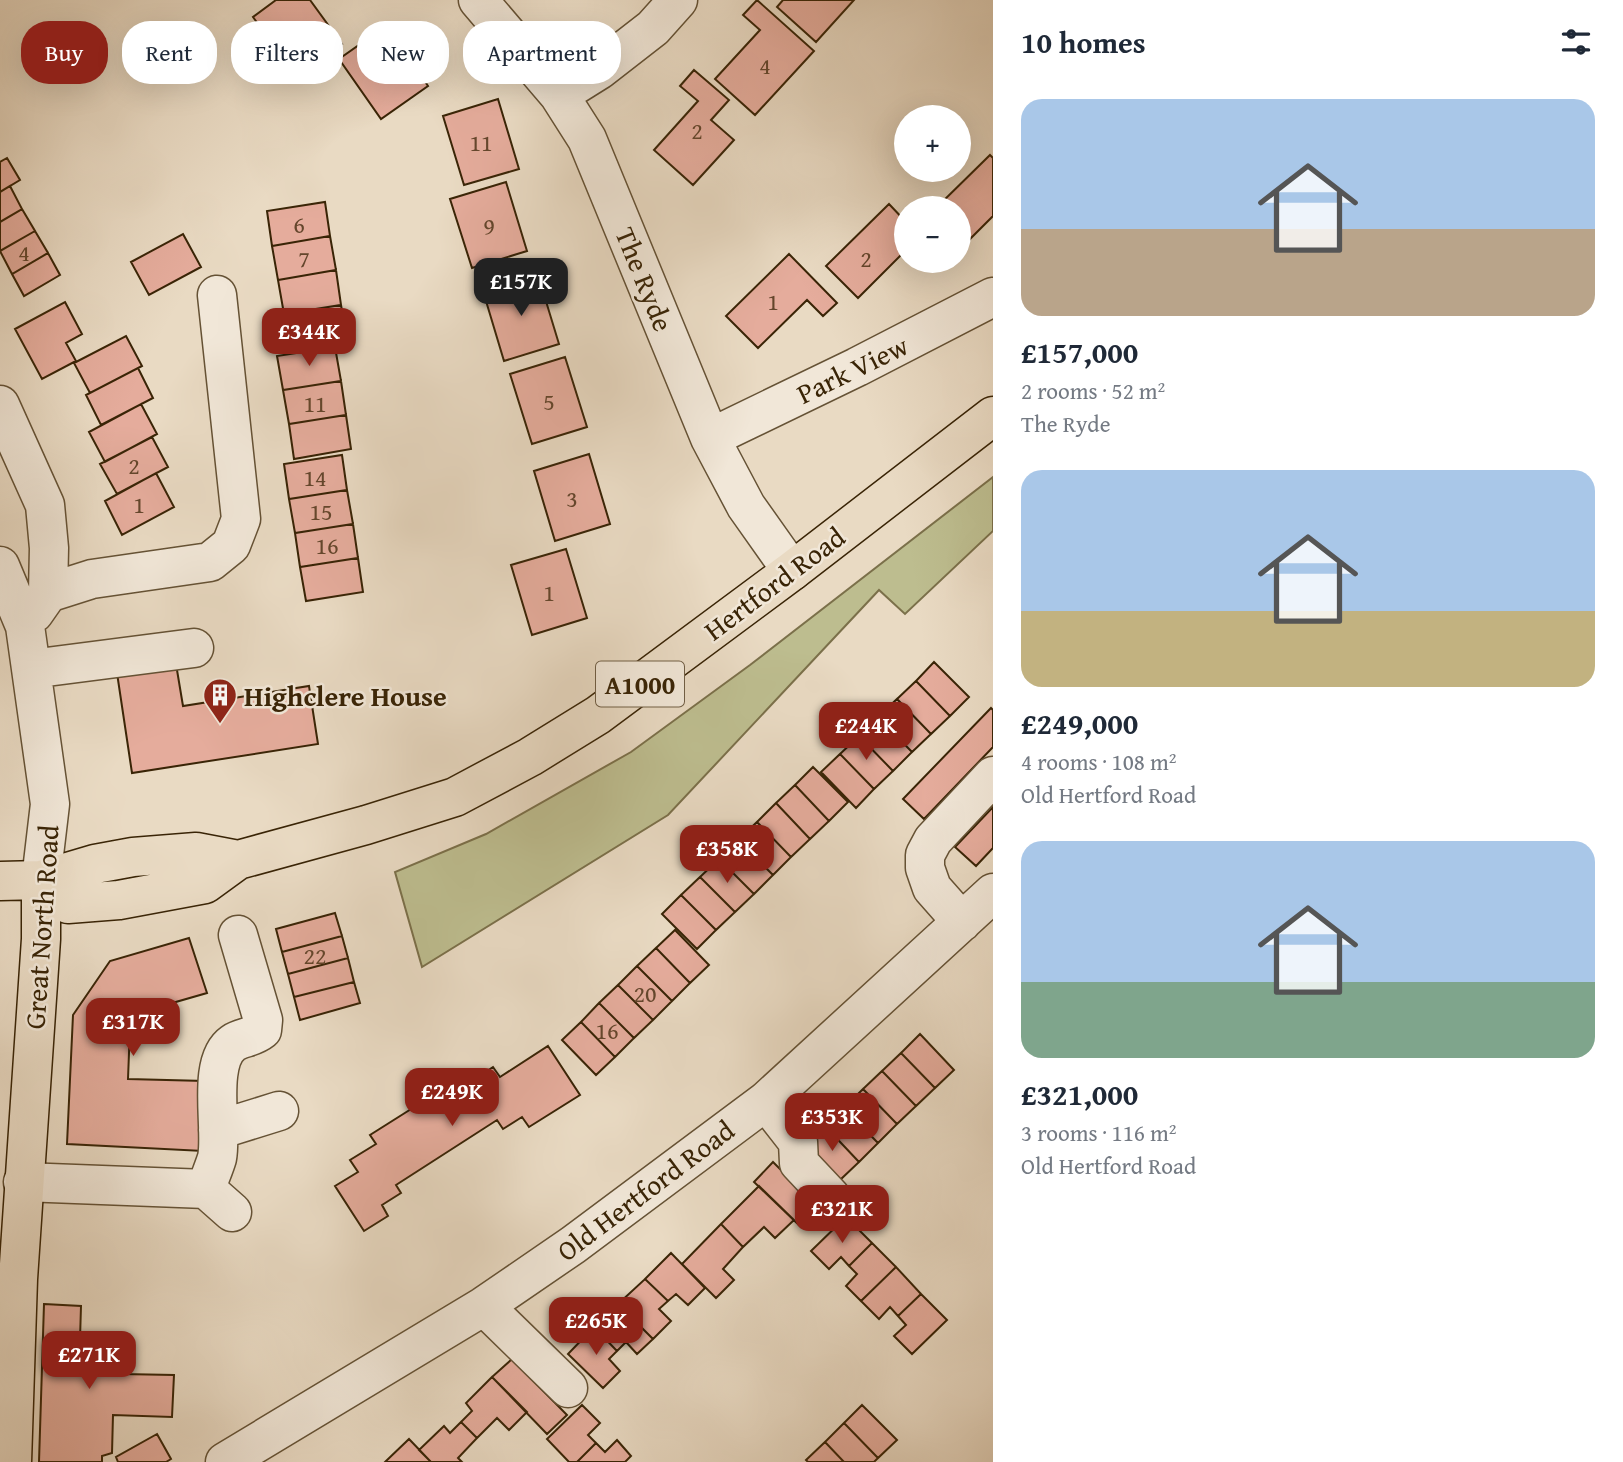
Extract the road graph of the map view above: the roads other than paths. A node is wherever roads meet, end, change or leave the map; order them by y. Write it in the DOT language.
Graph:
graph roads {
  1 [pos="478,0"];
  2 [pos="678,0"];
  3 [pos="559,95"];
  4 [pos="217,295"];
  5 [pos="993,297"];
  6 [pos="0,405"];
  7 [pos="993,416"];
  8 [pos="710,438"];
  9 [pos="792,571"];
  10 [pos="17,594"];
  11 [pos="194,648"];
  12 [pos="30,669"];
  13 [pos="993,776"];
  14 [pos="41,880"];
  15 [pos="0,881"];
  16 [pos="993,893"];
  17 [pos="962,922"];
  18 [pos="238,935"];
  19 [pos="766,1101"];
  20 [pos="279,1111"];
  21 [pos="218,1130"];
  22 [pos="23,1182"];
  23 [pos="831,1197"];
  24 [pos="484,1306"];
  25 [pos="568,1388"];
  26 [pos="12,1462"];
  27 [pos="225,1462"];
  1 -- 3 [label="street, The Ryde"];
  2 -- 3 [label="street"];
  3 -- 8 [label="street, The Ryde"];
  4 -- 10 [label="street"];
  5 -- 8 [label="street, Park View"];
  6 -- 10 [label="street, Great North Road"];
  7 -- 9 [label="main road, Hertford Road / A1000"];
  8 -- 9 [label="street, The Ryde"];
  9 -- 14 [label="main road, Hertford Road / A1000"];
  10 -- 12 [label="street, Great North Road"];
  11 -- 12 [label="street"];
  12 -- 14 [label="street, Great North Road"];
  13 -- 17 [label="street"];
  14 -- 15 [label="main road"];
  14 -- 22 [label="main road, Great North Road"];
  16 -- 17 [label="street, Old Hertford Road"];
  17 -- 19 [label="street, Old Hertford Road"];
  18 -- 21 [label="street"];
  19 -- 23 [label="street"];
  19 -- 24 [label="street, Old Hertford Road"];
  20 -- 21 [label="street"];
  21 -- 22 [label="street"];
  22 -- 26 [label="main road, Great North Road"];
  24 -- 25 [label="street"];
  24 -- 27 [label="street, Old Hertford Road"];
}
